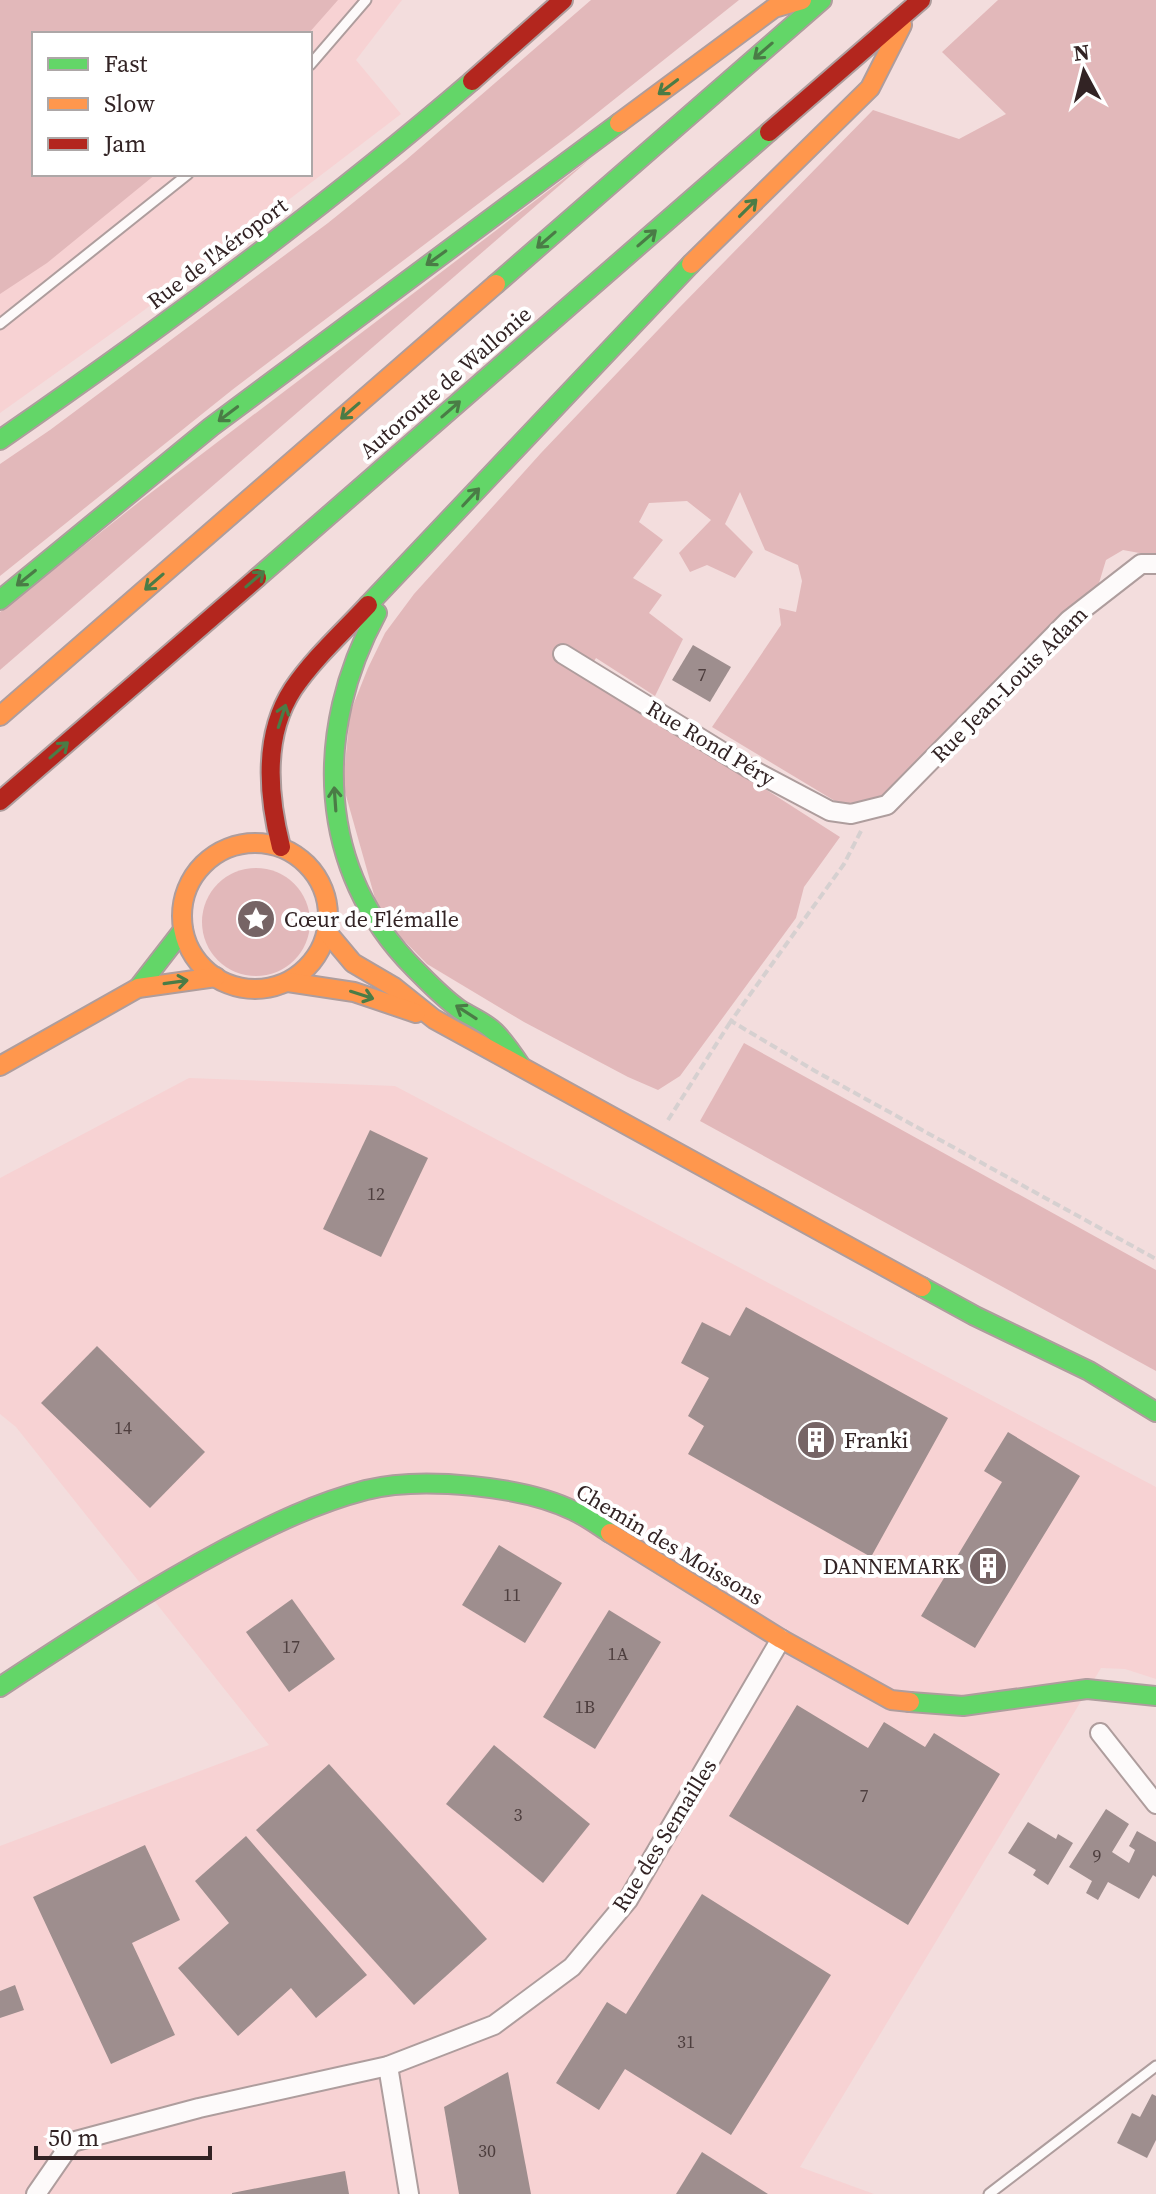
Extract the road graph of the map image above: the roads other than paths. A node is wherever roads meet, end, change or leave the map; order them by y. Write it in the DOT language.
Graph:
graph roads {
  1 [pos="366,0"];
  2 [pos="563,0"];
  3 [pos="802,0"];
  4 [pos="822,0"];
  5 [pos="916,5"];
  6 [pos="312,63"];
  7 [pos="185,176"];
  8 [pos="0,324"];
  9 [pos="0,440"];
  10 [pos="418,554"];
  11 [pos="1156,564"];
  12 [pos="0,600"];
  13 [pos="563,654"];
  14 [pos="0,716"];
  15 [pos="0,801"];
  16 [pos="866,812"];
  17 [pos="281,847"];
  18 [pos="183,930"];
  19 [pos="327,932"];
  20 [pos="216,977"];
  21 [pos="288,982"];
  22 [pos="138,988"];
  23 [pos="434,1019"];
  24 [pos="0,1066"];
  25 [pos="521,1066"];
  26 [pos="1156,1412"];
  27 [pos="781,1639"];
  28 [pos="0,1687"];
  29 [pos="1156,1696"];
  30 [pos="1100,1733"];
  31 [pos="1156,1804"];
  32 [pos="388,2066"];
  33 [pos="1156,2066"];
  34 [pos="36,2194"];
  35 [pos="409,2194"];
  36 [pos="989,2194"];
  1 -- 6 [label="lane"];
  2 -- 9 [label="main road, Rue de l'Aéroport"];
  3 -- 12 [label="main road, one-way"];
  4 -- 14 [label="main road, Autoroute de Wallonie, one-way"];
  10 -- 5 [label="main road, one-way"];
  15 -- 5 [label="main road, Autoroute de Wallonie, one-way"];
  7 -- 8 [label="lane"];
  17 -- 10 [label="main road, one-way"];
  25 -- 10 [label="main road, one-way"];
  11 -- 16 [label="street, Rue Jean-Louis Adam"];
  13 -- 16 [label="street, Rue Rond Péry"];
  17 -- 18 [label="main road"];
  17 -- 19 [label="main road"];
  18 -- 20 [label="main road"];
  18 -- 22 [label="main road"];
  19 -- 21 [label="main road"];
  19 -- 23 [label="main road"];
  20 -- 21 [label="main road"];
  22 -- 20 [label="main road, one-way"];
  21 -- 23 [label="main road, one-way"];
  22 -- 24 [label="main road"];
  23 -- 25 [label="main road"];
  25 -- 26 [label="main road"];
  27 -- 28 [label="main road, Chemin des Moissons"];
  27 -- 29 [label="main road, Chemin des Moissons"];
  27 -- 32 [label="street, Rue des Semailles"];
  30 -- 31 [label="street"];
  32 -- 34 [label="street, Rue des Semailles"];
  32 -- 35 [label="street"];
  33 -- 36 [label="lane"];
}
